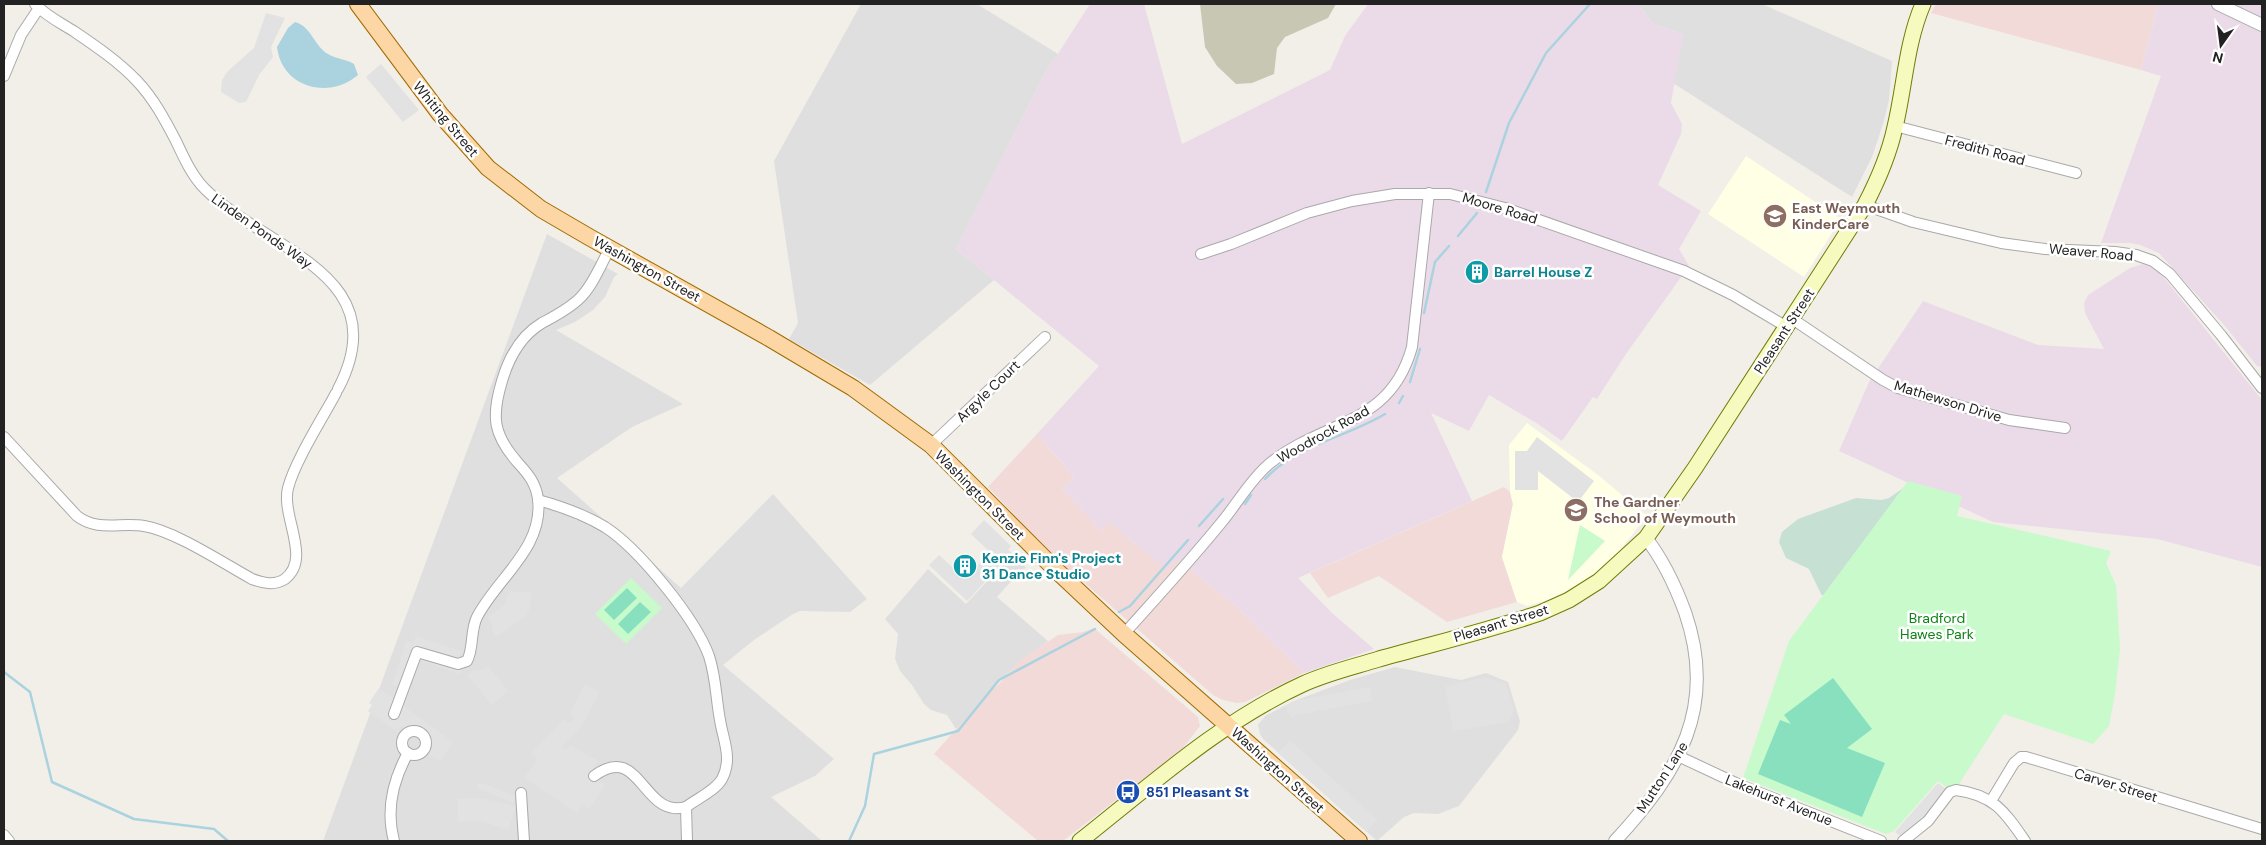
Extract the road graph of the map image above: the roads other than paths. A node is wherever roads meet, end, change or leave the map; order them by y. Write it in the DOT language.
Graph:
graph roads {
  1 [pos="358,4"];
  2 [pos="1923,4"];
  3 [pos="2218,4"];
  4 [pos="37,6"];
  5 [pos="2262,25"];
  6 [pos="4,76"];
  7 [pos="1895,126"];
  8 [pos="2076,173"];
  9 [pos="1429,193"];
  10 [pos="1865,205"];
  11 [pos="553,216"];
  12 [pos="609,250"];
  13 [pos="1201,254"];
  14 [pos="1789,322"];
  15 [pos="1044,337"];
  16 [pos="2262,388"];
  17 [pos="2065,428"];
  18 [pos="4,437"];
  19 [pos="931,445"];
  20 [pos="538,500"];
  21 [pos="1646,538"];
  22 [pos="1124,634"];
  23 [pos="394,714"];
  24 [pos="1228,726"];
  25 [pos="408,753"];
  26 [pos="1678,756"];
  27 [pos="594,776"];
  28 [pos="521,793"];
  29 [pos="1991,801"];
  30 [pos="686,807"];
  31 [pos="2262,829"];
  32 [pos="4,835"];
  33 [pos="9,841"];
  34 [pos="394,841"];
  35 [pos="524,841"];
  36 [pos="687,841"];
  37 [pos="1080,841"];
  38 [pos="1359,841"];
  39 [pos="1615,841"];
  40 [pos="1881,841"];
  41 [pos="1903,841"];
  42 [pos="2026,841"];
  1 -- 11 [label="main road, Whiting Street"];
  2 -- 7 [label="main road, Pleasant Street"];
  3 -- 5 [label="street"];
  4 -- 6 [label="street, Linden Ponds Way"];
  4 -- 18 [label="street, Linden Ponds Way"];
  7 -- 8 [label="street, Fredith Road"];
  7 -- 10 [label="main road, Pleasant Street"];
  9 -- 13 [label="street, Moore Road"];
  9 -- 14 [label="street, Moore Road"];
  9 -- 22 [label="street, Woodrock Road"];
  10 -- 14 [label="main road, Pleasant Street"];
  10 -- 16 [label="street, Weaver Road"];
  11 -- 12 [label="main road, Washington Street"];
  12 -- 19 [label="main road, Washington Street"];
  12 -- 20 [label="street"];
  14 -- 17 [label="street, Mathewson Drive"];
  14 -- 21 [label="main road, Pleasant Street"];
  15 -- 19 [label="street, Argyle Court"];
  19 -- 22 [label="main road, Washington Street"];
  20 -- 23 [label="street"];
  20 -- 30 [label="street"];
  21 -- 24 [label="main road, Pleasant Street"];
  21 -- 26 [label="street, Mutton Lane"];
  22 -- 24 [label="main road, Washington Street"];
  24 -- 37 [label="main road, Pleasant Street"];
  24 -- 38 [label="main road, Washington Street"];
  25 -- 34 [label="street"];
  26 -- 39 [label="street, Mutton Lane"];
  26 -- 40 [label="street, Lakehurst Avenue"];
  27 -- 30 [label="street"];
  28 -- 35 [label="street"];
  29 -- 31 [label="street, Carver Street"];
  29 -- 41 [label="street"];
  29 -- 42 [label="street"];
  30 -- 36 [label="street"];
  32 -- 33 [label="street"];
}
